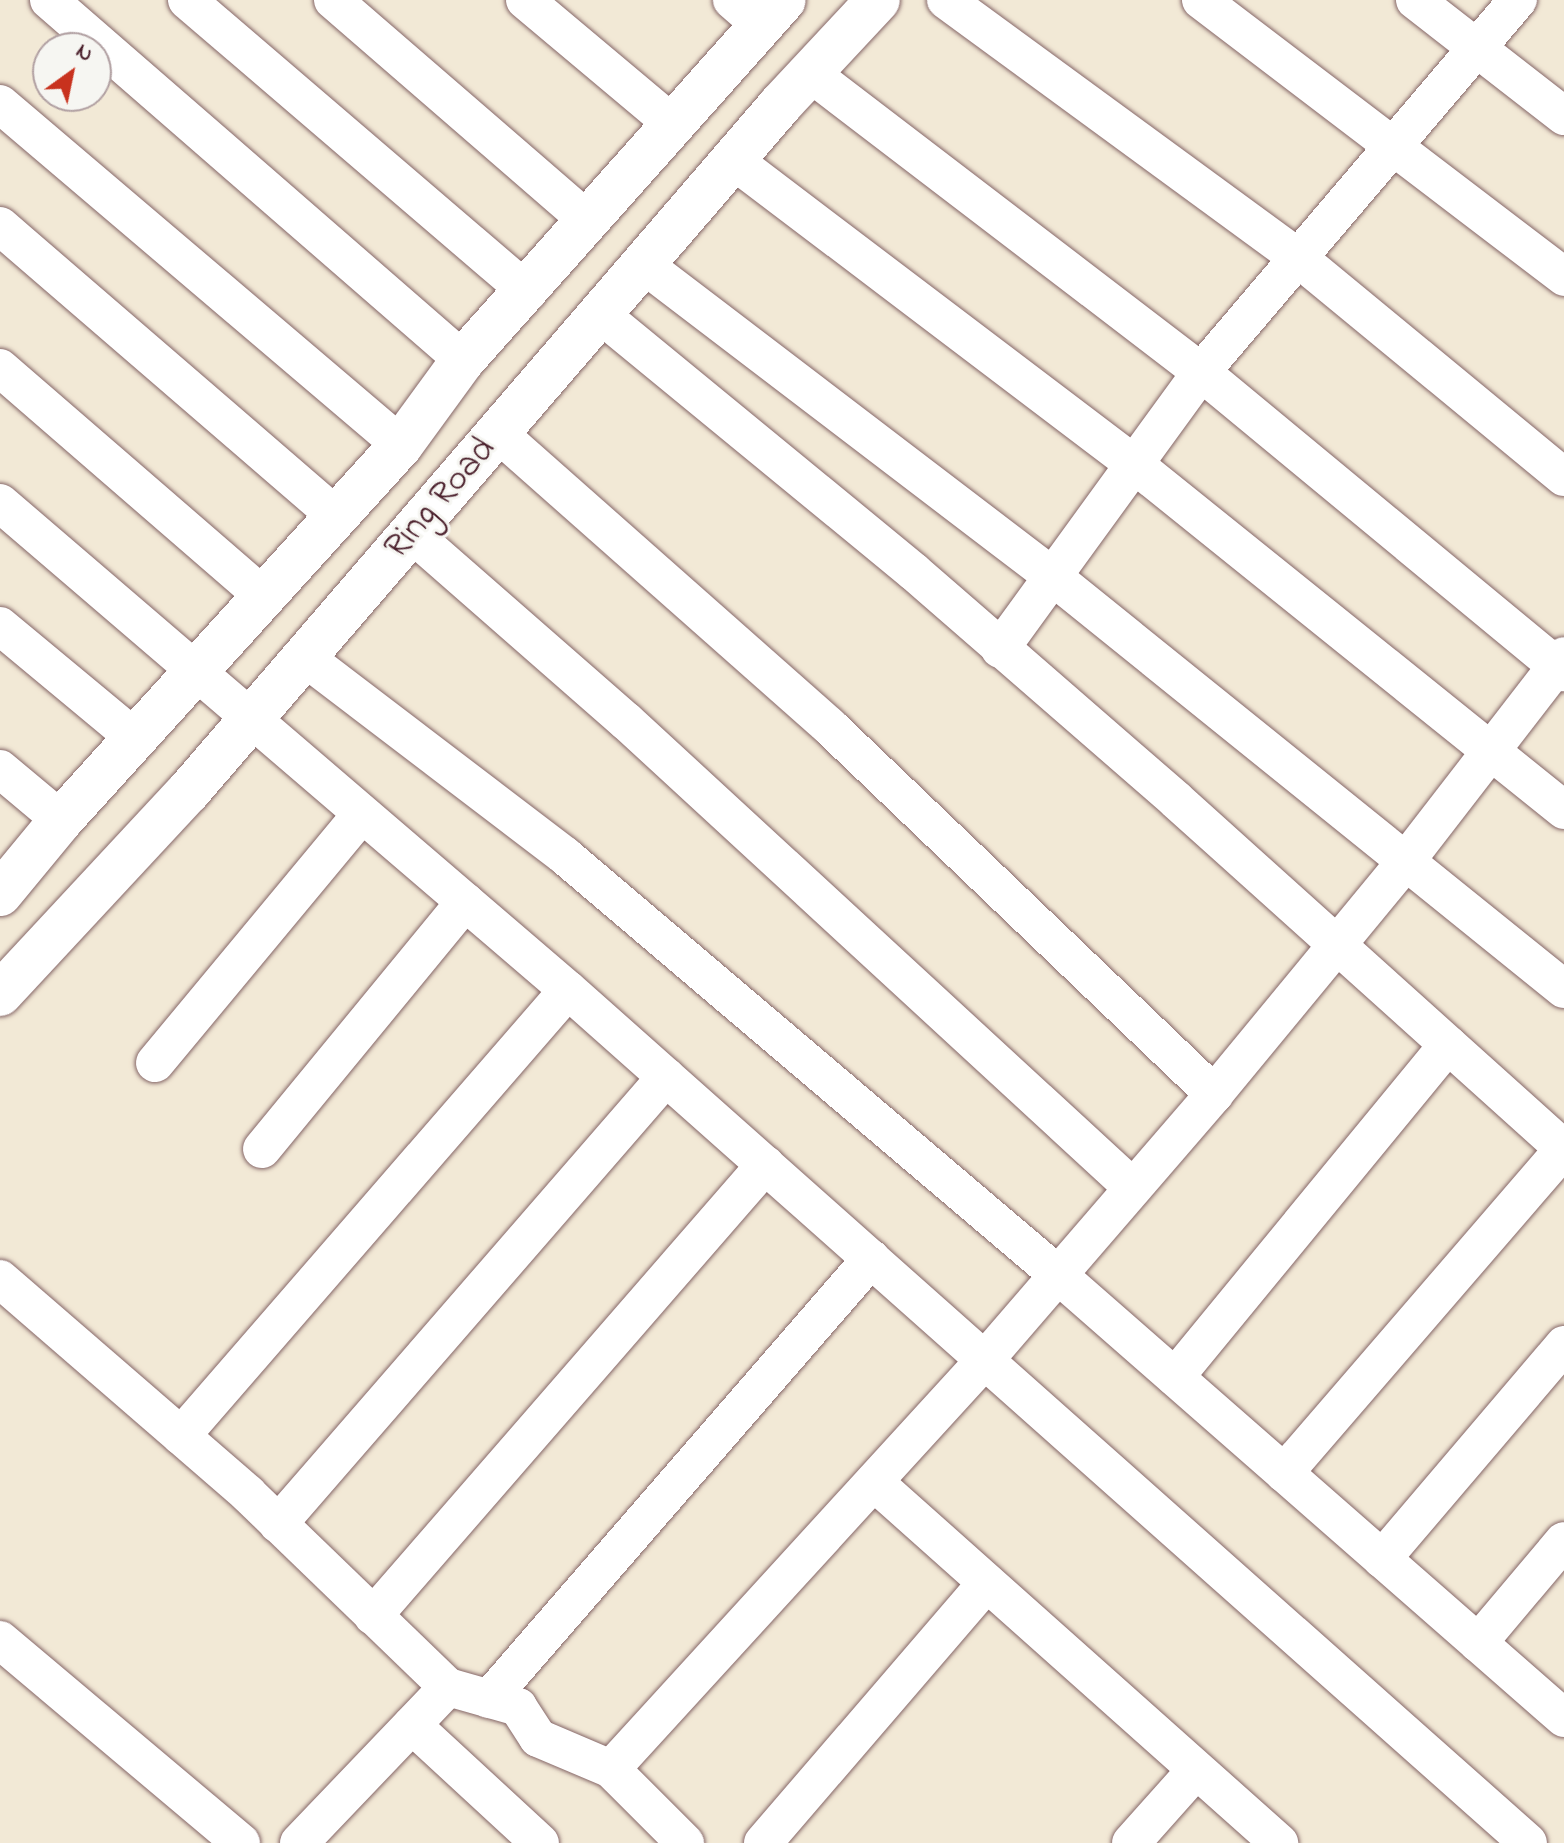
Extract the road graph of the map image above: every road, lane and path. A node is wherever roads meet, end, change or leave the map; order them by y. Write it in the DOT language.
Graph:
graph roads {
  1 [pos="49,0"];
  2 [pos="187,0"];
  3 [pos="333,0"];
  4 [pos="525,0"];
  5 [pos="878,0"];
  6 [pos="946,0"];
  7 [pos="1201,0"];
  8 [pos="1415,0"];
  9 [pos="1518,0"];
  10 [pos="759,9"];
  11 [pos="1478,49"];
  12 [pos="810,73"];
  13 [pos="0,104"];
  14 [pos="1564,116"];
  15 [pos="675,126"];
  16 [pos="1393,147"];
  17 [pos="733,160"];
  18 [pos="589,222"];
  19 [pos="0,226"];
  20 [pos="1297,257"];
  21 [pos="643,264"];
  22 [pos="1564,277"];
  23 [pos="528,292"];
  24 [pos="600,314"];
  25 [pos="463,360"];
  26 [pos="0,368"];
  27 [pos="1201,372"];
  28 [pos="498,433"];
  29 [pos="401,445"];
  30 [pos="1134,464"];
  31 [pos="1564,477"];
  32 [pos="0,503"];
  33 [pos="336,516"];
  34 [pos="411,533"];
  35 [pos="1052,576"];
  36 [pos="263,596"];
  37 [pos="0,626"];
  38 [pos="1000,649"];
  39 [pos="304,657"];
  40 [pos="1561,665"];
  41 [pos="199,671"];
  42 [pos="252,718"];
  43 [pos="135,738"];
  44 [pos="1490,750"];
  45 [pos="0,769"];
  46 [pos="1564,810"];
  47 [pos="361,815"];
  48 [pos="61,820"];
  49 [pos="1405,862"];
  50 [pos="0,894"];
  51 [pos="465,902"];
  52 [pos="1337,945"];
  53 [pos="1564,989"];
  54 [pos="568,990"];
  55 [pos="0,994"];
  56 [pos="1448,1045"];
  57 [pos="155,1063"];
  58 [pos="666,1077"];
  59 [pos="1214,1094"];
  60 [pos="262,1149"];
  61 [pos="1564,1149"];
  62 [pos="765,1165"];
  63 [pos="1133,1188"];
  64 [pos="871,1259"];
  65 [pos="1057,1274"];
  66 [pos="0,1279"];
  67 [pos="1564,1345"];
  68 [pos="983,1362"];
  69 [pos="1175,1377"];
  70 [pos="181,1436"];
  71 [pos="1284,1473"];
  72 [pos="874,1482"];
  73 [pos="278,1524"];
  74 [pos="1564,1541"];
  75 [pos="1382,1559"];
  76 [pos="987,1583"];
  77 [pos="373,1616"];
  78 [pos="0,1640"];
  79 [pos="1478,1643"];
  80 [pos="448,1687"];
  81 [pos="489,1699"];
  82 [pos="1564,1718"];
  83 [pos="412,1725"];
  84 [pos="611,1769"];
  85 [pos="1196,1770"];
  86 [pos="318,1837"];
  87 [pos="241,1843"];
  88 [pos="540,1843"];
  89 [pos="685,1843"];
  90 [pos="763,1843"];
  91 [pos="1131,1843"];
  92 [pos="1279,1843"];
  93 [pos="1528,1843"];
  1 -- 25 [label="street"];
  2 -- 23 [label="street"];
  3 -- 18 [label="street"];
  4 -- 15 [label="street"];
  5 -- 12 [label="main road, Ring Road"];
  6 -- 20 [label="street"];
  7 -- 16 [label="street"];
  8 -- 11 [label="street"];
  9 -- 11 [label="street"];
  10 -- 15 [label="main road"];
  11 -- 14 [label="street"];
  11 -- 16 [label="street"];
  12 -- 17 [label="main road, Ring Road"];
  12 -- 27 [label="street"];
  13 -- 29 [label="street"];
  15 -- 18 [label="main road"];
  16 -- 20 [label="street"];
  16 -- 22 [label="street"];
  17 -- 21 [label="main road, Ring Road"];
  17 -- 30 [label="street"];
  18 -- 23 [label="main road"];
  19 -- 33 [label="street"];
  20 -- 27 [label="street"];
  20 -- 31 [label="street"];
  21 -- 24 [label="main road, Ring Road"];
  21 -- 35 [label="street"];
  23 -- 25 [label="main road"];
  24 -- 28 [label="main road, Ring Road"];
  24 -- 38 [label="street"];
  25 -- 29 [label="main road"];
  26 -- 36 [label="street"];
  27 -- 30 [label="street"];
  27 -- 40 [label="street"];
  28 -- 34 [label="main road, Ring Road"];
  28 -- 59 [label="street"];
  29 -- 33 [label="main road"];
  30 -- 35 [label="street"];
  30 -- 44 [label="street"];
  32 -- 41 [label="street"];
  33 -- 36 [label="main road"];
  34 -- 39 [label="main road, Ring Road"];
  34 -- 63 [label="street"];
  35 -- 38 [label="street"];
  35 -- 49 [label="street"];
  36 -- 41 [label="main road"];
  37 -- 43 [label="street"];
  38 -- 52 [label="street"];
  39 -- 42 [label="main road, Ring Road"];
  39 -- 65 [label="street"];
  40 -- 44 [label="street"];
  41 -- 42 [label="street"];
  41 -- 43 [label="main road"];
  42 -- 47 [label="street"];
  42 -- 55 [label="main road, Ring Road"];
  43 -- 48 [label="main road"];
  44 -- 46 [label="street"];
  44 -- 49 [label="street"];
  45 -- 48 [label="street"];
  47 -- 51 [label="street"];
  47 -- 57 [label="street"];
  48 -- 50 [label="main road"];
  49 -- 52 [label="street"];
  49 -- 53 [label="street"];
  51 -- 54 [label="street"];
  51 -- 60 [label="street"];
  52 -- 56 [label="street"];
  52 -- 59 [label="street"];
  54 -- 58 [label="street"];
  54 -- 70 [label="street"];
  56 -- 61 [label="street"];
  56 -- 69 [label="street"];
  58 -- 62 [label="street"];
  58 -- 73 [label="street"];
  59 -- 63 [label="street"];
  61 -- 71 [label="street"];
  62 -- 64 [label="street"];
  62 -- 77 [label="street"];
  63 -- 65 [label="street"];
  64 -- 68 [label="street"];
  64 -- 81 [label="street"];
  65 -- 68 [label="street"];
  65 -- 69 [label="street"];
  66 -- 70 [label="street"];
  67 -- 75 [label="street"];
  68 -- 72 [label="street"];
  68 -- 93 [label="street"];
  69 -- 71 [label="street"];
  70 -- 73 [label="street"];
  71 -- 75 [label="street"];
  72 -- 76 [label="street"];
  72 -- 84 [label="street"];
  73 -- 77 [label="street"];
  74 -- 79 [label="street"];
  75 -- 79 [label="street"];
  76 -- 85 [label="street"];
  76 -- 90 [label="street"];
  77 -- 80 [label="street"];
  78 -- 87 [label="street"];
  79 -- 82 [label="street"];
  80 -- 81 [label="street"];
  80 -- 83 [label="street"];
  81 -- 84 [label="street"];
  83 -- 86 [label="street"];
  83 -- 88 [label="street"];
  84 -- 89 [label="street"];
  85 -- 91 [label="street"];
  85 -- 92 [label="street"];
}
